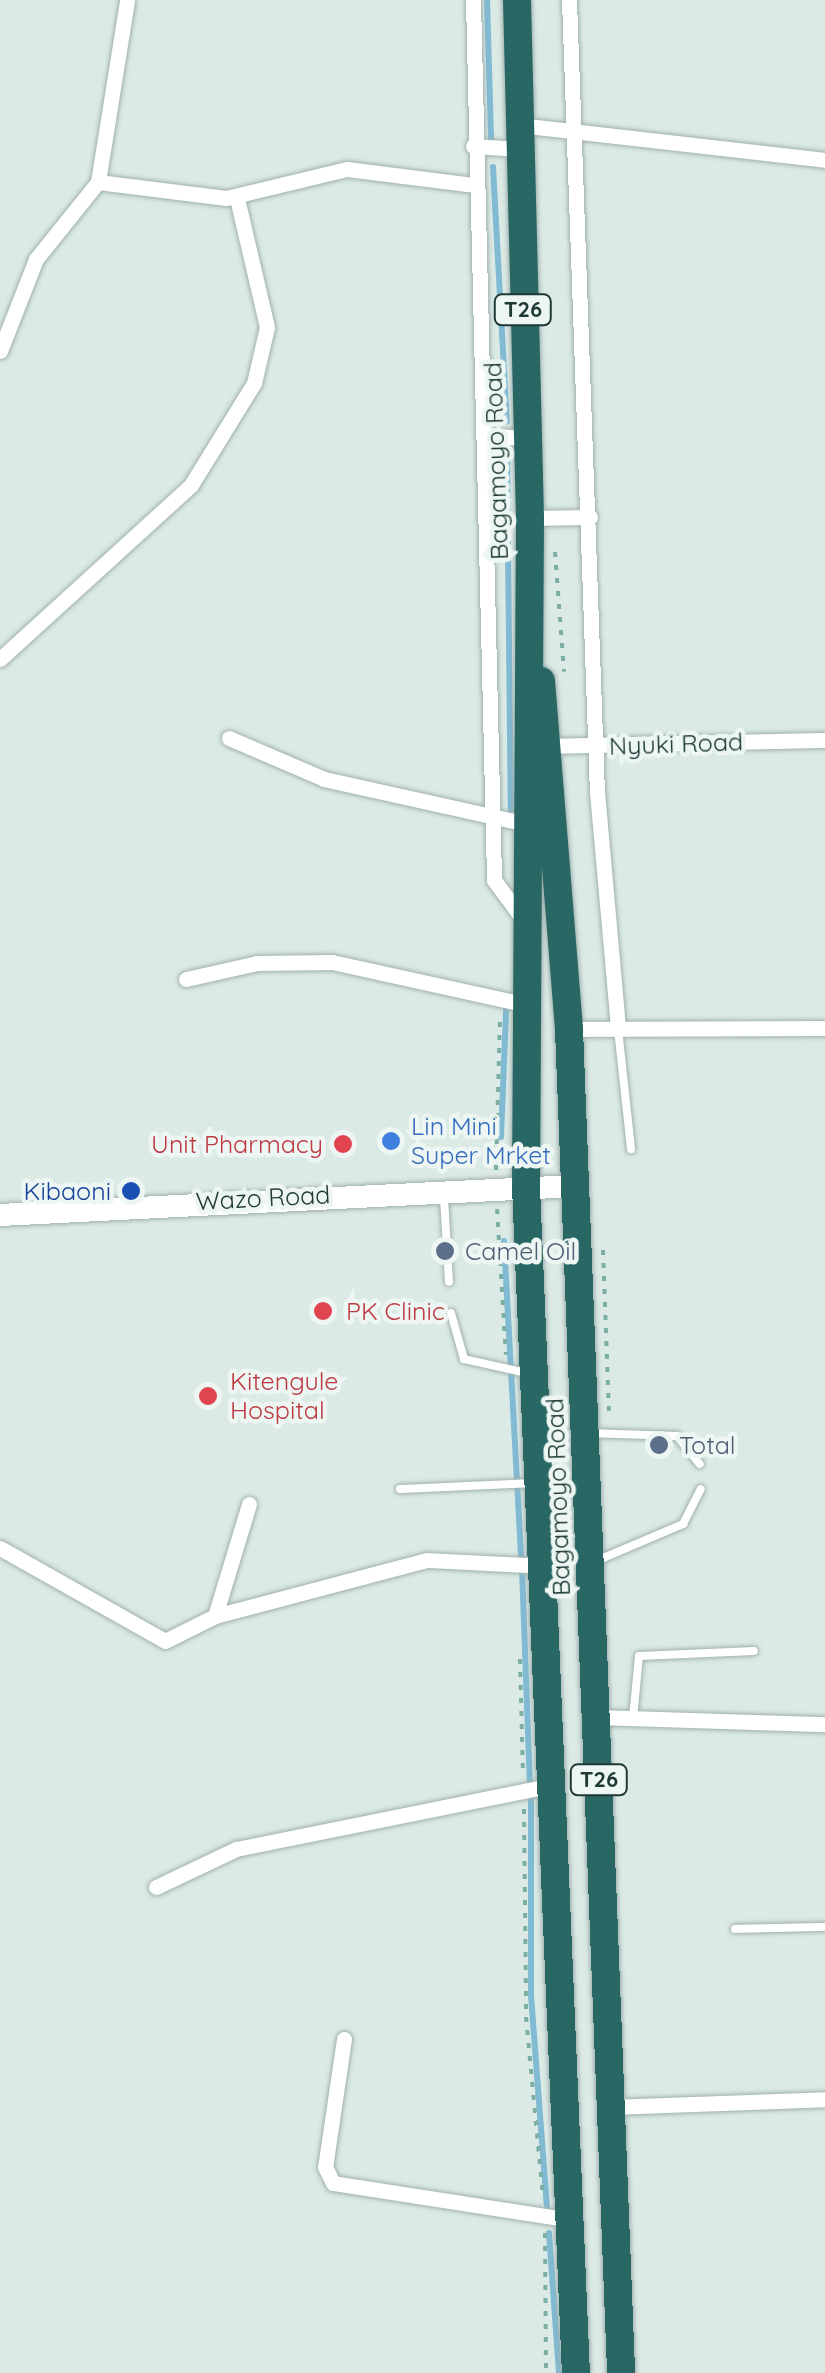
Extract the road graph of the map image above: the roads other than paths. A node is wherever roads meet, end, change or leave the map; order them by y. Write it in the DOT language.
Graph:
graph roads {
  1 [pos="127,0"];
  2 [pos="474,0"];
  3 [pos="516,0"];
  4 [pos="569,0"];
  5 [pos="520,137"];
  6 [pos="573,138"];
  7 [pos="474,146"];
  8 [pos="825,160"];
  9 [pos="98,182"];
  10 [pos="473,185"];
  11 [pos="238,198"];
  12 [pos="0,351"];
  13 [pos="487,435"];
  14 [pos="525,438"];
  15 [pos="590,517"];
  16 [pos="530,518"];
  17 [pos="0,659"];
  18 [pos="229,738"];
  19 [pos="825,740"];
  20 [pos="540,746"];
  21 [pos="596,746"];
  22 [pos="494,816"];
  23 [pos="527,824"];
  24 [pos="527,925"];
  25 [pos="186,978"];
  26 [pos="528,1005"];
  27 [pos="825,1028"];
  28 [pos="569,1029"];
  29 [pos="618,1030"];
  30 [pos="630,1149"];
  31 [pos="575,1186"];
  32 [pos="526,1187"];
  33 [pos="443,1188"];
  34 [pos="0,1216"];
  35 [pos="448,1282"];
  36 [pos="452,1313"];
  37 [pos="519,1372"];
  38 [pos="585,1433"];
  39 [pos="700,1464"];
  40 [pos="525,1484"];
  41 [pos="400,1489"];
  42 [pos="702,1490"];
  43 [pos="249,1504"];
  44 [pos="0,1548"];
  45 [pos="590,1562"];
  46 [pos="544,1566"];
  47 [pos="215,1616"];
  48 [pos="754,1651"];
  49 [pos="596,1716"];
  50 [pos="634,1718"];
  51 [pos="825,1724"];
  52 [pos="554,1785"];
  53 [pos="156,1887"];
  54 [pos="825,1927"];
  55 [pos="735,1928"];
  56 [pos="344,2039"];
  57 [pos="825,2098"];
  58 [pos="611,2107"];
  59 [pos="574,2220"];
  60 [pos="576,2373"];
  61 [pos="621,2373"];
  1 -- 9 [label="street"];
  2 -- 7 [label="street"];
  3 -- 5 [label="highway, Bagamoyo Road / T26"];
  4 -- 6 [label="street"];
  5 -- 6 [label="street"];
  5 -- 7 [label="street"];
  5 -- 14 [label="highway, Bagamoyo Road / T26"];
  6 -- 8 [label="street"];
  6 -- 15 [label="street"];
  7 -- 10 [label="street"];
  9 -- 11 [label="street"];
  9 -- 12 [label="street"];
  10 -- 11 [label="street"];
  10 -- 13 [label="street"];
  11 -- 17 [label="street"];
  13 -- 14 [label="street"];
  13 -- 22 [label="street"];
  14 -- 16 [label="highway, Bagamoyo Road / T26"];
  15 -- 16 [label="street"];
  15 -- 21 [label="street"];
  16 -- 20 [label="highway, Bagamoyo Road / T26"];
  18 -- 22 [label="street"];
  19 -- 21 [label="street, Nyuki Road"];
  20 -- 21 [label="street, Nyuki Road"];
  20 -- 23 [label="highway, Bagamoyo Road / T26"];
  20 -- 28 [label="highway, Bagamoyo Road / T26"];
  21 -- 29 [label="street"];
  22 -- 23 [label="street"];
  22 -- 24 [label="street"];
  23 -- 24 [label="highway, Bagamoyo Road / T26"];
  24 -- 26 [label="highway, Bagamoyo Road / T26"];
  25 -- 26 [label="street"];
  26 -- 32 [label="highway, Bagamoyo Road / T26"];
  27 -- 29 [label="street"];
  28 -- 29 [label="street"];
  28 -- 31 [label="highway, Bagamoyo Road / T26"];
  29 -- 30 [label="lane"];
  31 -- 32 [label="main road, Wazo Road"];
  31 -- 38 [label="highway, Bagamoyo Road / T26"];
  32 -- 33 [label="main road, Wazo Road"];
  32 -- 37 [label="highway, Bagamoyo Road / T26"];
  33 -- 34 [label="main road, Wazo Road"];
  33 -- 35 [label="lane"];
  36 -- 37 [label="lane"];
  37 -- 40 [label="highway, Bagamoyo Road / T26"];
  38 -- 39 [label="lane"];
  38 -- 45 [label="highway, Bagamoyo Road / T26"];
  40 -- 41 [label="lane"];
  40 -- 46 [label="highway, Bagamoyo Road / T26"];
  42 -- 45 [label="lane"];
  43 -- 47 [label="street"];
  44 -- 47 [label="street"];
  45 -- 49 [label="highway, Bagamoyo Road / T26"];
  46 -- 47 [label="street"];
  46 -- 52 [label="highway, Bagamoyo Road / T26"];
  48 -- 50 [label="lane"];
  49 -- 50 [label="street"];
  49 -- 58 [label="highway, Bagamoyo Road / T26"];
  50 -- 51 [label="street"];
  52 -- 53 [label="street"];
  52 -- 59 [label="highway, Bagamoyo Road / T26"];
  54 -- 55 [label="lane"];
  56 -- 59 [label="street"];
  57 -- 58 [label="street"];
  58 -- 61 [label="highway, Bagamoyo Road / T26"];
  59 -- 60 [label="highway, Bagamoyo Road / T26"];
}
